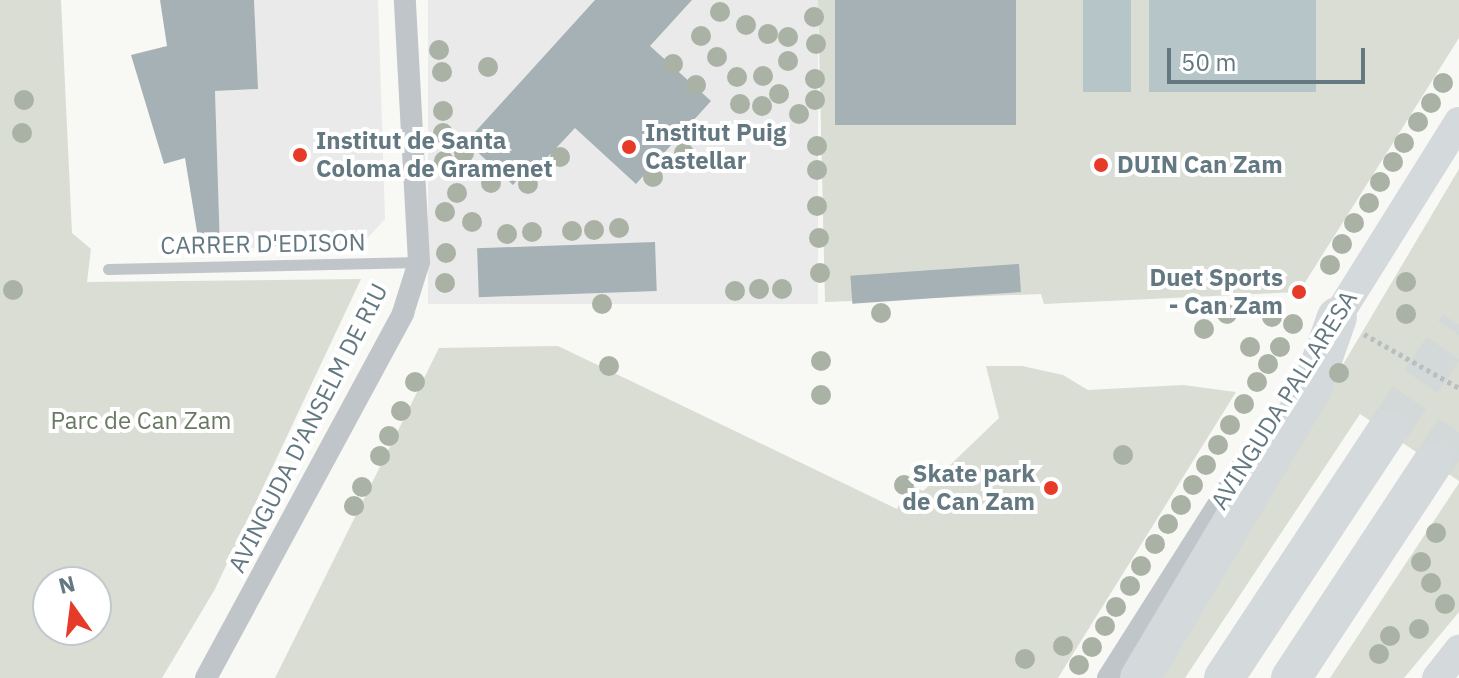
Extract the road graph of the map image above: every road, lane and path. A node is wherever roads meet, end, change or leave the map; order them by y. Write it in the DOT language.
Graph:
graph roads {
  1 [pos="405,0"];
  2 [pos="1459,122"];
  3 [pos="419,262"];
  4 [pos="108,269"];
  5 [pos="1350,325"];
  6 [pos="1459,388"];
  7 [pos="1387,431"];
  8 [pos="1433,463"];
  9 [pos="1459,650"];
  10 [pos="206,678"];
  11 [pos="1108,678"];
  12 [pos="1140,678"];
  13 [pos="1224,678"];
  14 [pos="1291,678"];
  15 [pos="1437,678"];
  1 -- 3 [label="street, AVINGUDA D'ANSELM DE RIU"];
  2 -- 5 [label="street, AVINGUDA PALLARESA"];
  3 -- 4 [label="lane, CARRER D'EDISON"];
  3 -- 10 [label="street, AVINGUDA D'ANSELM DE RIU"];
  5 -- 6 [label="path"];
  5 -- 11 [label="street, AVINGUDA PALLARESA"];
  5 -- 12 [label="highway"];
  7 -- 13 [label="highway"];
  8 -- 14 [label="highway"];
  9 -- 15 [label="street"];
}
